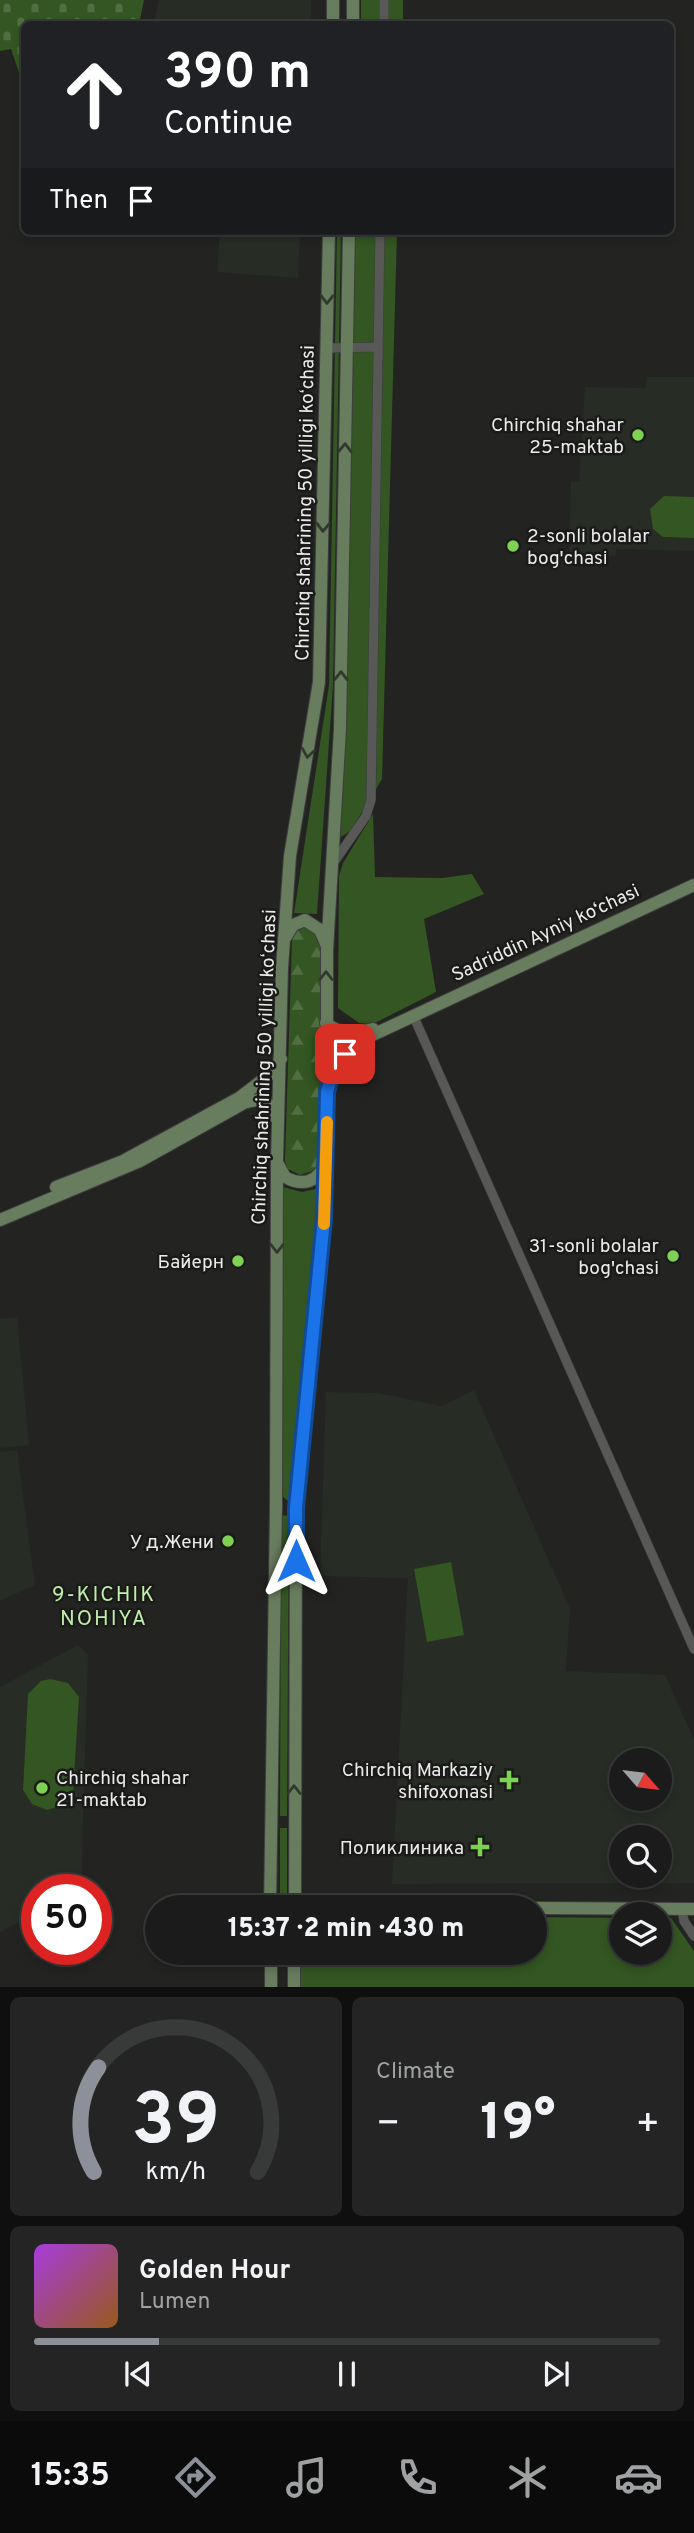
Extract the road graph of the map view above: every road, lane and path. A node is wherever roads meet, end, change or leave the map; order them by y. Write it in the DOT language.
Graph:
graph roads {
  1 [pos="333,0"];
  2 [pos="354,0"];
  3 [pos="384,0"];
  4 [pos="332,21"];
  5 [pos="353,21"];
  6 [pos="384,21"];
  7 [pos="329,235"];
  8 [pos="349,235"];
  9 [pos="380,235"];
  10 [pos="378,347"];
  11 [pos="327,348"];
  12 [pos="347,348"];
  13 [pos="331,868"];
  14 [pos="694,885"];
  15 [pos="283,949"];
  16 [pos="327,951"];
  17 [pos="413,1015"];
  18 [pos="326,1023"];
  19 [pos="281,1059"];
  20 [pos="327,1092"];
  21 [pos="278,1132"];
  22 [pos="277,1160"];
  23 [pos="327,1163"];
  24 [pos="0,1211"];
  25 [pos="0,1220"];
  26 [pos="276,1507"];
  27 [pos="296,1508"];
  28 [pos="694,1649"];
  29 [pos="272,1822"];
  30 [pos="294,1823"];
  31 [pos="270,1895"];
  32 [pos="295,1895"];
  33 [pos="547,1908"];
  34 [pos="688,1909"];
  35 [pos="694,1936"];
  36 [pos="271,1965"];
  37 [pos="294,1965"];
  38 [pos="271,1987"];
  39 [pos="294,1987"];
  1 -- 4 [label="main road"];
  2 -- 5 [label="main road"];
  3 -- 6 [label="street"];
  7 -- 11 [label="main road, Chirchiq shahrining 50 yilligi koʻchasi, one-way"];
  8 -- 12 [label="main road, Chirchiq shahrining 50 yilligi koʻchasi"];
  9 -- 10 [label="street"];
  10 -- 12 [label="street"];
  10 -- 13 [label="street"];
  11 -- 12 [label="street"];
  11 -- 15 [label="main road, Chirchiq shahrining 50 yilligi koʻchasi, one-way"];
  13 -- 12 [label="main road, Chirchiq shahrining 50 yilligi koʻchasi, one-way"];
  13 -- 16 [label="main road, Chirchiq shahrining 50 yilligi koʻchasi"];
  14 -- 17 [label="main road, Sadriddin Ayniy ko‘chasi"];
  15 -- 16 [label="main road"];
  15 -- 19 [label="main road, Chirchiq shahrining 50 yilligi koʻchasi"];
  18 -- 16 [label="main road, Chirchiq shahrining 50 yilligi koʻchasi, one-way"];
  17 -- 18 [label="main road"];
  17 -- 20 [label="main road"];
  17 -- 28 [label="street"];
  18 -- 20 [label="main road, Chirchiq shahrining 50 yilligi koʻchasi"];
  19 -- 21 [label="main road, Chirchiq shahrining 50 yilligi koʻchasi"];
  19 -- 24 [label="main road"];
  20 -- 23 [label="main road, Chirchiq shahrining 50 yilligi koʻchasi"];
  21 -- 22 [label="main road, Chirchiq shahrining 50 yilligi koʻchasi"];
  21 -- 25 [label="main road"];
  22 -- 23 [label="main road"];
  22 -- 26 [label="main road, Chirchiq shahrining 50 yilligi koʻchasi, one-way"];
  23 -- 27 [label="main road, Chirchiq shahrining 50 yilligi koʻchasi"];
  26 -- 27 [label="main road"];
  26 -- 29 [label="main road, Chirchiq shahrining 50 yilligi koʻchasi"];
  30 -- 27 [label="main road, Chirchiq shahrining 50 yilligi koʻchasi, one-way"];
  29 -- 30 [label="main road"];
  29 -- 31 [label="main road, Chirchiq shahrining 50 yilligi koʻchasi"];
  30 -- 32 [label="main road, Chirchiq shahrining 50 yilligi koʻchasi"];
  33 -- 34 [label="main road"];
  34 -- 35 [label="street"];
  36 -- 38 [label="main road"];
  37 -- 39 [label="main road"];
}
